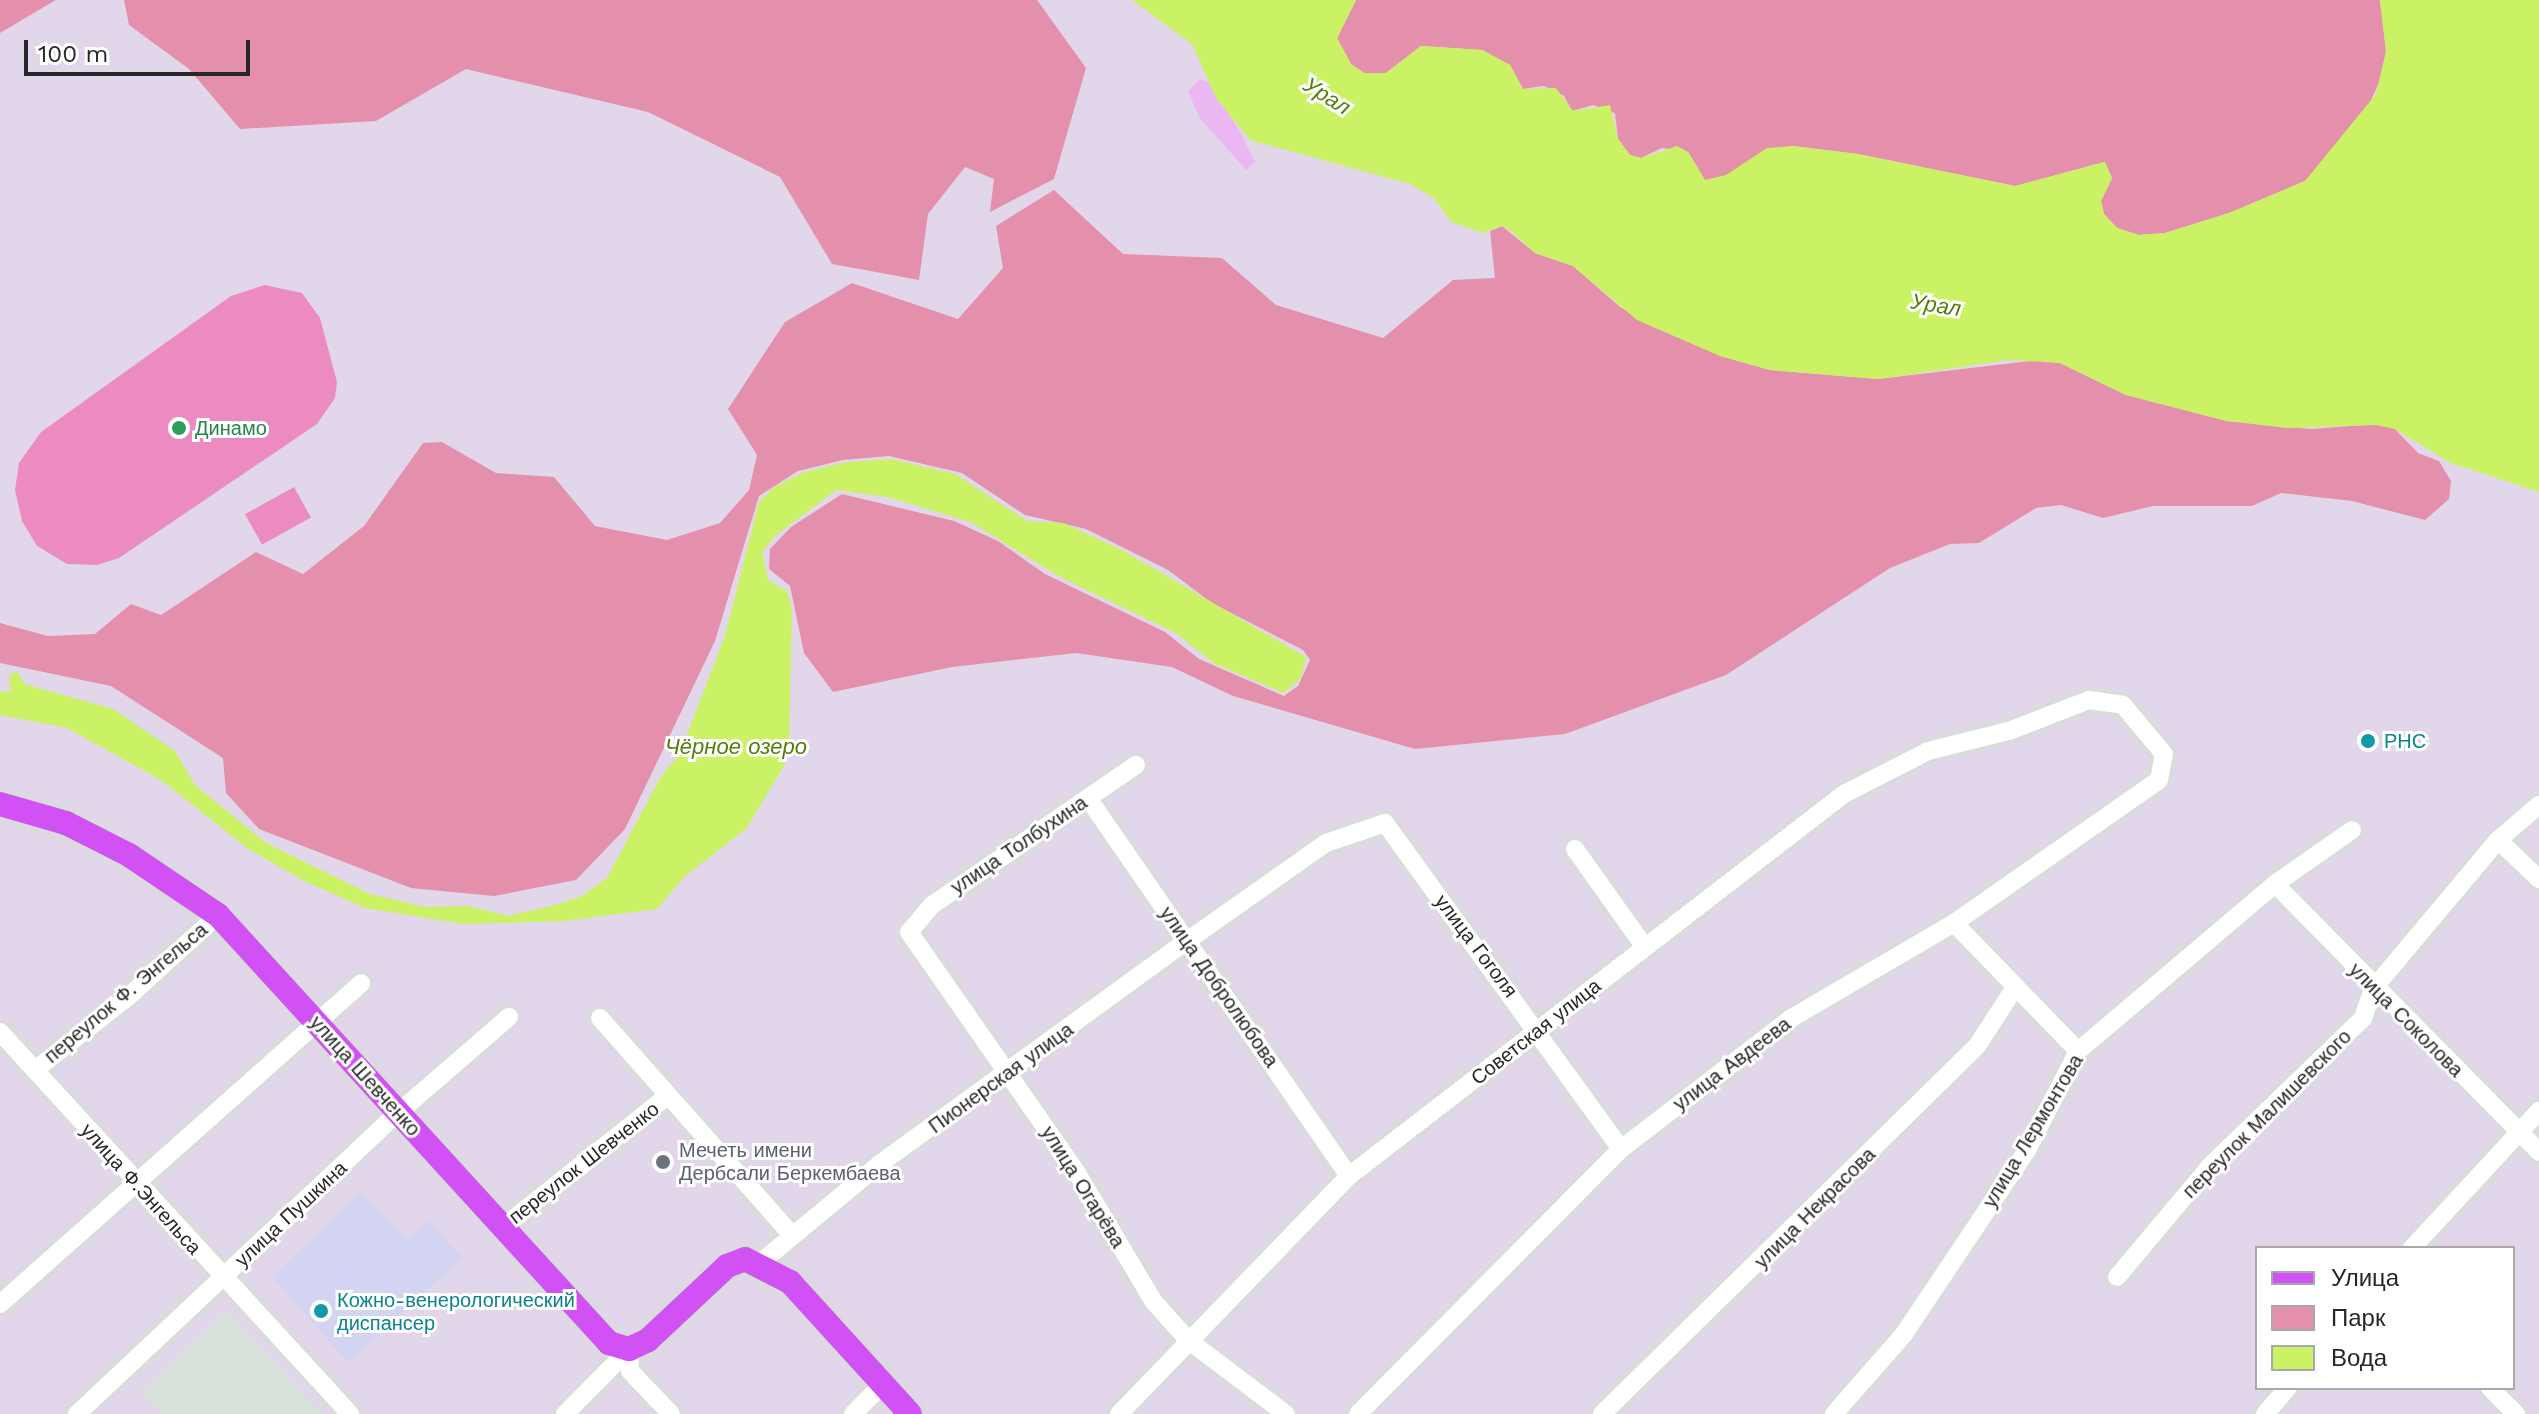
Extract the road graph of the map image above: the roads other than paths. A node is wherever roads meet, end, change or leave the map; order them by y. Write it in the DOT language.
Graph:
graph roads {
  1 [pos="1136,765"];
  2 [pos="2159,780"];
  3 [pos="1088,798"];
  4 [pos="0,804"];
  5 [pos="2539,805"];
  6 [pos="1385,823"];
  7 [pos="2352,830"];
  8 [pos="2498,840"];
  9 [pos="1575,849"];
  10 [pos="2539,879"];
  11 [pos="2275,884"];
  12 [pos="218,915"];
  13 [pos="1954,923"];
  14 [pos="909,932"];
  15 [pos="1187,941"];
  16 [pos="1644,946"];
  17 [pos="361,983"];
  18 [pos="2014,989"];
  19 [pos="2373,989"];
  20 [pos="509,1017"];
  21 [pos="600,1018"];
  22 [pos="317,1023"];
  23 [pos="1540,1031"];
  24 [pos="0,1032"];
  25 [pos="2078,1051"];
  26 [pos="35,1070"];
  27 [pos="1011,1073"];
  28 [pos="666,1097"];
  29 [pos="2539,1111"];
  30 [pos="398,1113"];
  31 [pos="2519,1132"];
  32 [pos="1621,1149"];
  33 [pos="2539,1152"];
  34 [pos="1349,1176"];
  35 [pos="134,1182"];
  36 [pos="502,1228"];
  37 [pos="791,1234"];
  38 [pos="2414,1246"];
  39 [pos="760,1263"];
  40 [pos="2117,1277"];
  41 [pos="223,1279"];
  42 [pos="0,1304"];
  43 [pos="1188,1340"];
  44 [pos="629,1349"];
  45 [pos="882,1385"];
  46 [pos="2286,1390"];
  47 [pos="2492,1390"];
  48 [pos="77,1414"];
  49 [pos="350,1414"];
  50 [pos="565,1414"];
  51 [pos="671,1414"];
  52 [pos="853,1414"];
  53 [pos="910,1414"];
  54 [pos="1119,1414"];
  55 [pos="1286,1414"];
  56 [pos="1358,1414"];
  57 [pos="1602,1414"];
  58 [pos="1834,1414"];
  59 [pos="2265,1414"];
  60 [pos="2516,1414"];
  1 -- 3 [label="street, улица Толбухина"];
  2 -- 13 [label="street, улица Авдеева"];
  2 -- 16 [label="street, Советская улица"];
  3 -- 14 [label="street, улица Толбухина"];
  3 -- 15 [label="street, улица Добролюбова"];
  4 -- 12 [label="main road, улица Шевченко"];
  5 -- 8 [label="street, переулок Малишевского"];
  6 -- 15 [label="street, Пионерская улица"];
  6 -- 23 [label="street, улица Гоголя"];
  7 -- 11 [label="street, улица Лермонтова"];
  8 -- 10 [label="street"];
  8 -- 19 [label="street, переулок Малишевского"];
  9 -- 16 [label="street"];
  11 -- 19 [label="street, улица Соколова"];
  11 -- 25 [label="street, улица Лермонтова"];
  12 -- 22 [label="main road, улица Шевченко"];
  12 -- 26 [label="street, переулок Ф. Энгельса"];
  13 -- 18 [label="street"];
  13 -- 32 [label="street, улица Авдеева"];
  14 -- 27 [label="street, улица Огарёва"];
  15 -- 27 [label="street, Пионерская улица"];
  15 -- 34 [label="street, улица Добролюбова"];
  16 -- 23 [label="street, Советская улица"];
  17 -- 22 [label="street"];
  18 -- 25 [label="street"];
  18 -- 57 [label="street, улица Некрасова"];
  19 -- 31 [label="street, улица Соколова"];
  19 -- 40 [label="street, переулок Малишевского"];
  20 -- 30 [label="street, улица Пушкина"];
  21 -- 28 [label="street"];
  22 -- 30 [label="main road, улица Шевченко"];
  22 -- 35 [label="street"];
  23 -- 32 [label="street, улица Гоголя"];
  23 -- 34 [label="street, Советская улица"];
  24 -- 26 [label="street, улица Ф.Энгельса"];
  25 -- 58 [label="street, улица Лермонтова"];
  26 -- 35 [label="street, улица Ф.Энгельса"];
  27 -- 37 [label="street, Пионерская улица"];
  27 -- 43 [label="street, улица Огарёва"];
  28 -- 36 [label="street, переулок Шевченко"];
  28 -- 37 [label="street"];
  29 -- 31 [label="street"];
  30 -- 36 [label="main road, улица Шевченко"];
  30 -- 41 [label="street, улица Пушкина"];
  31 -- 33 [label="street, улица Соколова"];
  31 -- 38 [label="street"];
  32 -- 56 [label="street, улица Авдеева"];
  34 -- 43 [label="street, Советская улица"];
  35 -- 41 [label="street, улица Ф.Энгельса"];
  35 -- 42 [label="street"];
  36 -- 44 [label="main road, улица Шевченко"];
  37 -- 39 [label="street, Пионерская улица"];
  39 -- 44 [label="main road"];
  39 -- 45 [label="main road"];
  41 -- 48 [label="street, улица Пушкина"];
  41 -- 49 [label="street, улица Ф.Энгельса"];
  43 -- 54 [label="street, Советская улица"];
  43 -- 55 [label="street, улица Огарёва"];
  44 -- 50 [label="street"];
  44 -- 51 [label="street"];
  45 -- 52 [label="street"];
  45 -- 53 [label="main road"];
  46 -- 59 [label="street"];
  47 -- 60 [label="street"];
}
